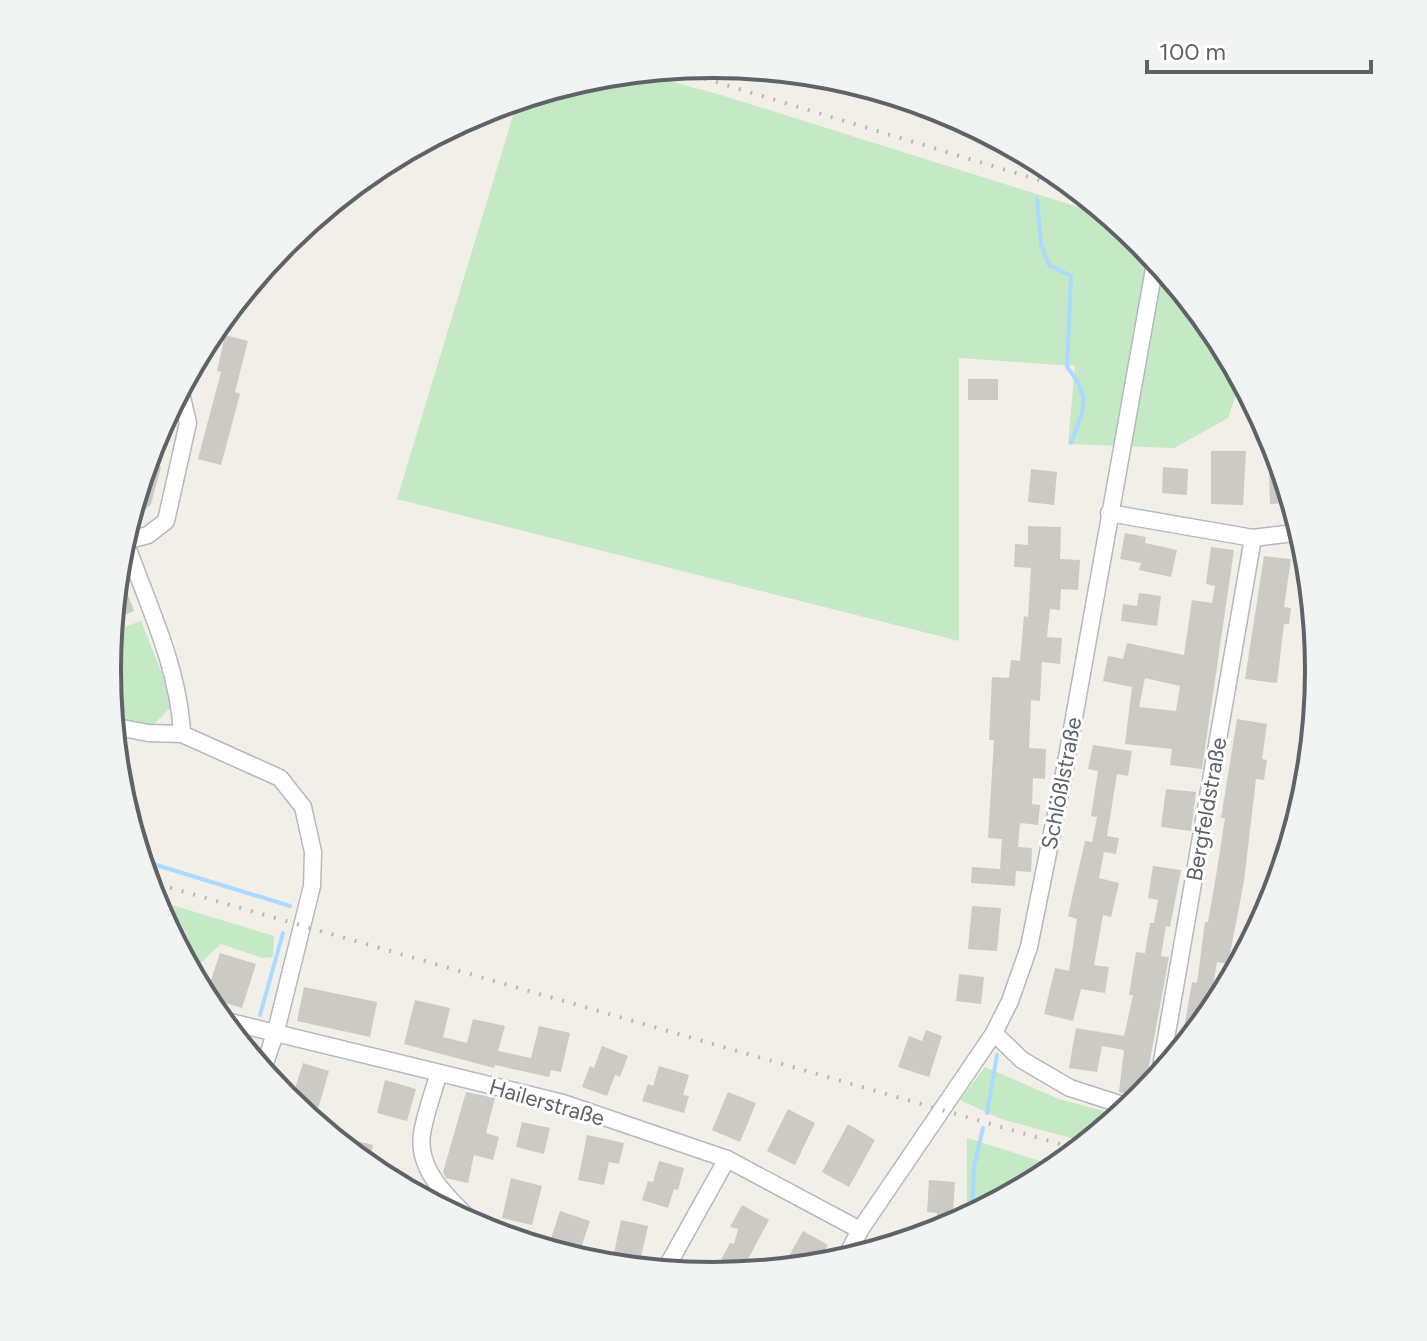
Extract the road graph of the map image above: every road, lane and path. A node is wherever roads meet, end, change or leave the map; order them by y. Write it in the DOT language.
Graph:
graph roads {
  1 [pos="1153,274"];
  2 [pos="184,405"];
  3 [pos="1109,513"];
  4 [pos="1290,533"];
  5 [pos="136,537"];
  6 [pos="1253,538"];
  7 [pos="131,561"];
  8 [pos="124,728"];
  9 [pos="182,734"];
  10 [pos="237,1023"];
  11 [pos="276,1031"];
  12 [pos="994,1033"];
  13 [pos="1163,1056"];
  14 [pos="266,1059"];
  15 [pos="439,1073"];
  16 [pos="1117,1103"];
  17 [pos="727,1159"];
  18 [pos="455,1204"];
  19 [pos="860,1230"];
  20 [pos="851,1247"];
  21 [pos="670,1261"];
  1 -- 3 [label="street, Schlößlstraße"];
  2 -- 5 [label="street"];
  3 -- 6 [label="street"];
  3 -- 12 [label="street, Schlößlstraße"];
  4 -- 6 [label="street"];
  6 -- 13 [label="street, Bergfeldstraße"];
  7 -- 9 [label="street"];
  8 -- 9 [label="street"];
  9 -- 11 [label="street"];
  10 -- 11 [label="street, Hailerstraße"];
  11 -- 14 [label="street"];
  11 -- 15 [label="street, Hailerstraße"];
  12 -- 16 [label="street"];
  12 -- 19 [label="street, Schlößlstraße"];
  15 -- 17 [label="street, Hailerstraße"];
  15 -- 18 [label="street"];
  17 -- 19 [label="street, Hailerstraße"];
  17 -- 21 [label="street"];
  19 -- 20 [label="street, Schlößlstraße"];
}
